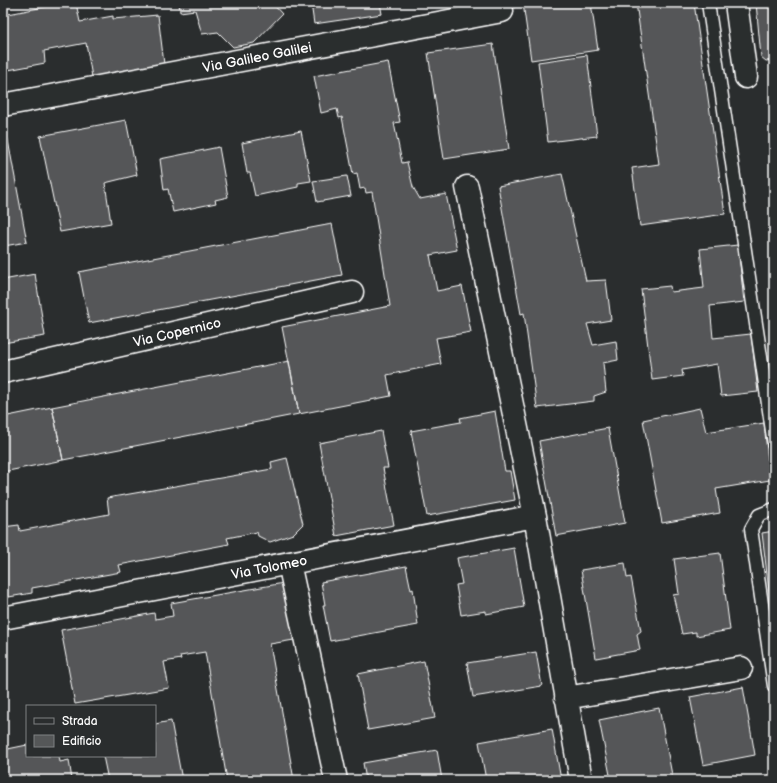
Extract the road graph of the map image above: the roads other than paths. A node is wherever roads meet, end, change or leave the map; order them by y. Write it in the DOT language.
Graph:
graph roads {
  1 [pos="501,3"];
  2 [pos="708,3"];
  3 [pos="736,3"];
  4 [pos="746,77"];
  5 [pos="3,105"];
  6 [pos="468,187"];
  7 [pos="352,292"];
  8 [pos="3,372"];
  9 [pos="774,444"];
  10 [pos="774,508"];
  11 [pos="535,516"];
  12 [pos="289,563"];
  13 [pos="3,618"];
  14 [pos="741,668"];
  15 [pos="774,686"];
  16 [pos="566,698"];
  17 [pos="336,780"];
  18 [pos="581,780"];
  1 -- 5 [label="street, Via Galileo Galilei"];
  2 -- 9 [label="lane"];
  3 -- 4 [label="street"];
  6 -- 11 [label="street"];
  7 -- 8 [label="street, Via Copernico"];
  10 -- 15 [label="lane"];
  11 -- 12 [label="street, Via Tolomeo"];
  11 -- 16 [label="street"];
  12 -- 13 [label="street, Via Tolomeo"];
  12 -- 17 [label="street"];
  14 -- 16 [label="street"];
  16 -- 18 [label="street"];
}
